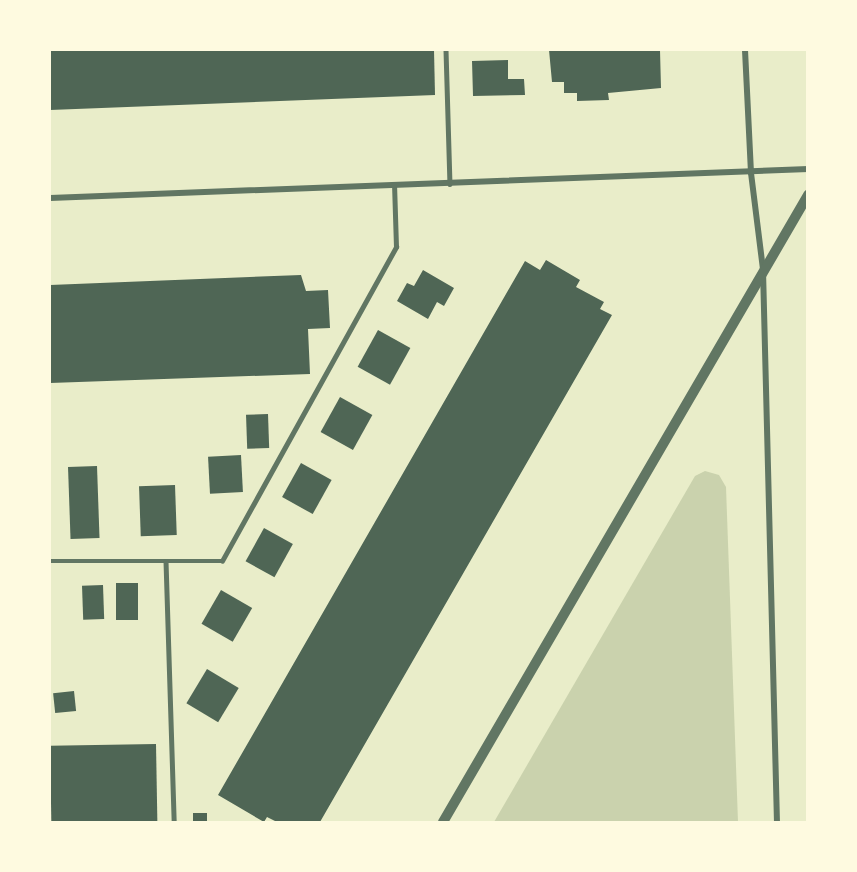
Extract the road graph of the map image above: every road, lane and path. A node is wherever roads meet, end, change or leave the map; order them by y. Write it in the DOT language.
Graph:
graph roads {
  1 [pos="446,50"];
  2 [pos="746,50"];
  3 [pos="807,169"];
  4 [pos="751,173"];
  5 [pos="450,184"];
  6 [pos="394,185"];
  7 [pos="807,195"];
  8 [pos="50,198"];
  9 [pos="763,270"];
  10 [pos="50,561"];
  11 [pos="166,561"];
  12 [pos="174,822"];
  13 [pos="443,822"];
  14 [pos="777,822"];
  1 -- 5 [label="lane"];
  2 -- 4 [label="street"];
  3 -- 4 [label="street"];
  4 -- 5 [label="street"];
  4 -- 9 [label="street"];
  5 -- 6 [label="street"];
  6 -- 8 [label="street"];
  6 -- 11 [label="lane"];
  7 -- 9 [label="street"];
  9 -- 13 [label="street"];
  9 -- 14 [label="street"];
  10 -- 11 [label="lane"];
  11 -- 12 [label="lane"];
}
